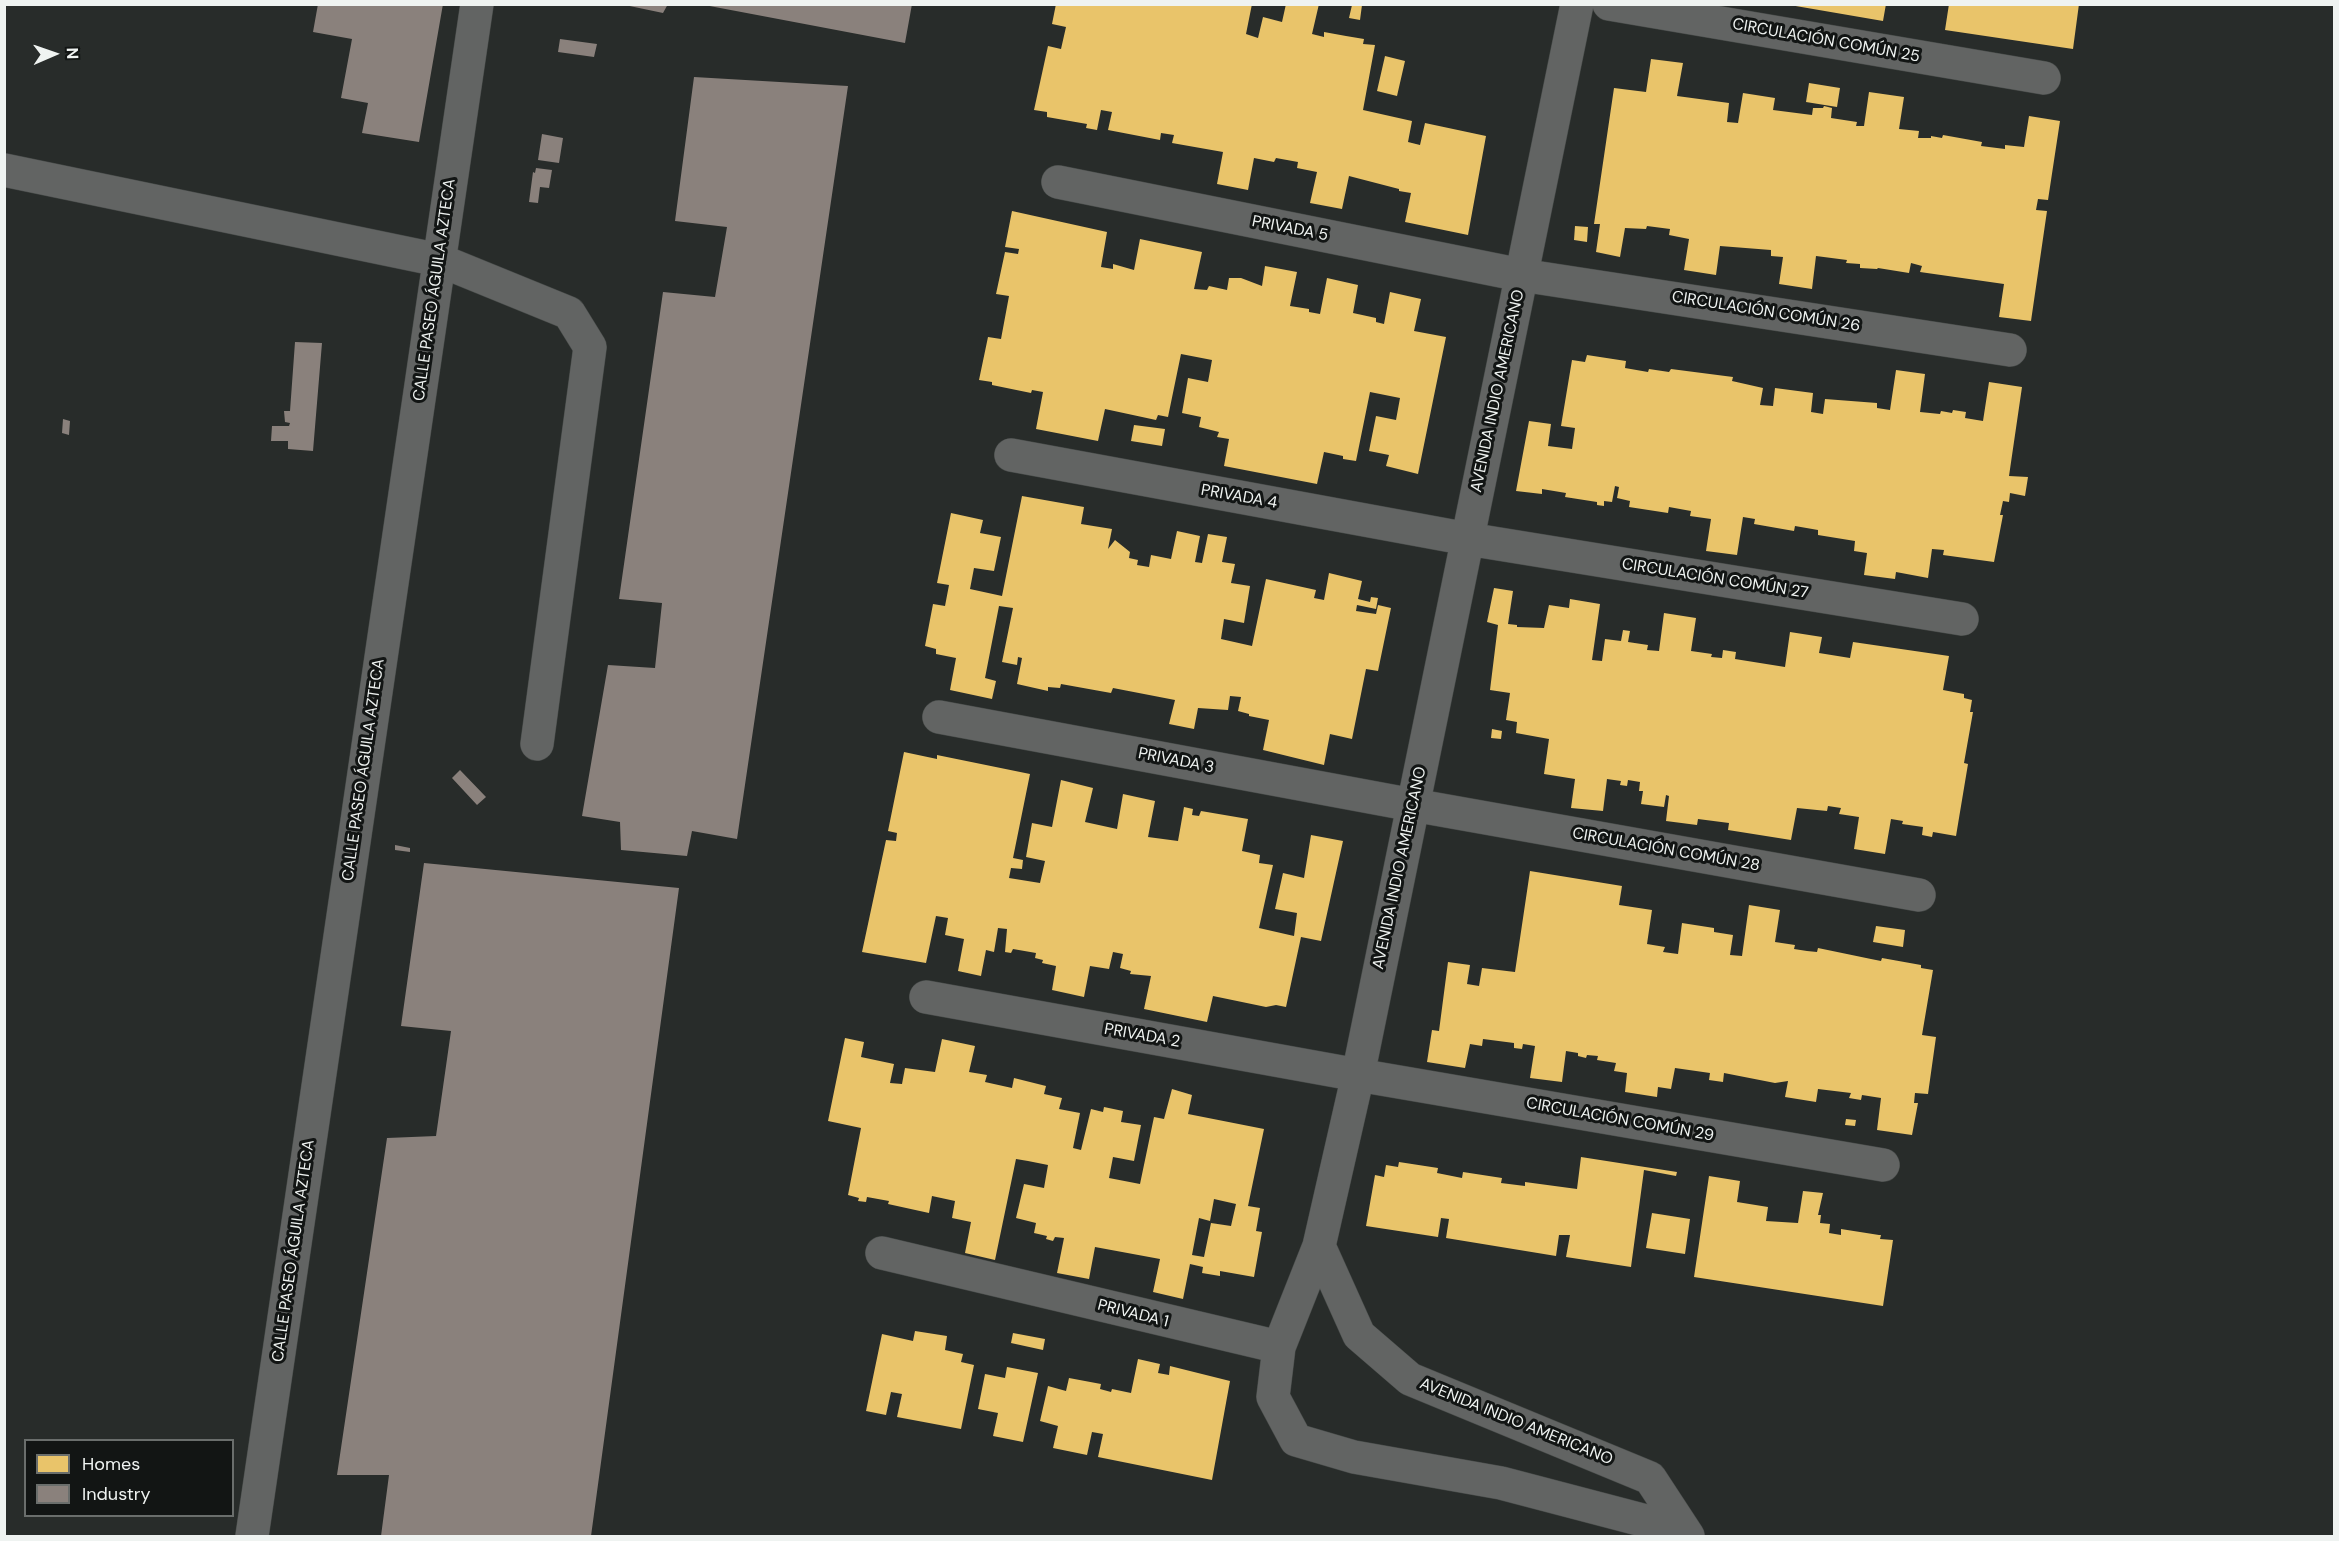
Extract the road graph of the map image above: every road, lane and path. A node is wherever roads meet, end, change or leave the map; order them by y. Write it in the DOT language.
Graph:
graph roads {
  1 [pos="477,4"];
  2 [pos="1577,4"];
  3 [pos="1609,4"];
  4 [pos="2044,78"];
  5 [pos="4,170"];
  6 [pos="1058,182"];
  7 [pos="439,260"];
  8 [pos="1521,275"];
  9 [pos="2010,350"];
  10 [pos="1011,455"];
  11 [pos="1468,539"];
  12 [pos="1962,619"];
  13 [pos="939,717"];
  14 [pos="537,744"];
  15 [pos="1413,805"];
  16 [pos="1919,895"];
  17 [pos="926,997"];
  18 [pos="1358,1075"];
  19 [pos="1883,1165"];
  20 [pos="1319,1246"];
  21 [pos="882,1253"];
  22 [pos="1279,1347"];
  23 [pos="1686,1534"];
  24 [pos="252,1536"];
  1 -- 7 [label="street, CALLE PASEO ÁGUILA AZTECA"];
  2 -- 8 [label="street, AVENIDA INDIO AMERICANO"];
  3 -- 4 [label="street, CIRCULACIÓN COMÚN 25"];
  5 -- 7 [label="street"];
  6 -- 8 [label="street, PRIVADA 5"];
  7 -- 14 [label="street"];
  7 -- 24 [label="street, CALLE PASEO ÁGUILA AZTECA"];
  8 -- 9 [label="street, CIRCULACIÓN COMÚN 26"];
  8 -- 11 [label="street, AVENIDA INDIO AMERICANO"];
  10 -- 11 [label="street, PRIVADA 4"];
  11 -- 12 [label="street, CIRCULACIÓN COMÚN 27"];
  11 -- 15 [label="street, AVENIDA INDIO AMERICANO"];
  13 -- 15 [label="street, PRIVADA 3"];
  15 -- 16 [label="street, CIRCULACIÓN COMÚN 28"];
  15 -- 18 [label="street, AVENIDA INDIO AMERICANO"];
  17 -- 18 [label="street, PRIVADA 2"];
  18 -- 19 [label="street, CIRCULACIÓN COMÚN 29"];
  18 -- 20 [label="street, AVENIDA INDIO AMERICANO"];
  20 -- 22 [label="street"];
  20 -- 23 [label="street, AVENIDA INDIO AMERICANO"];
  21 -- 22 [label="street, PRIVADA 1"];
  22 -- 23 [label="street"];
}
